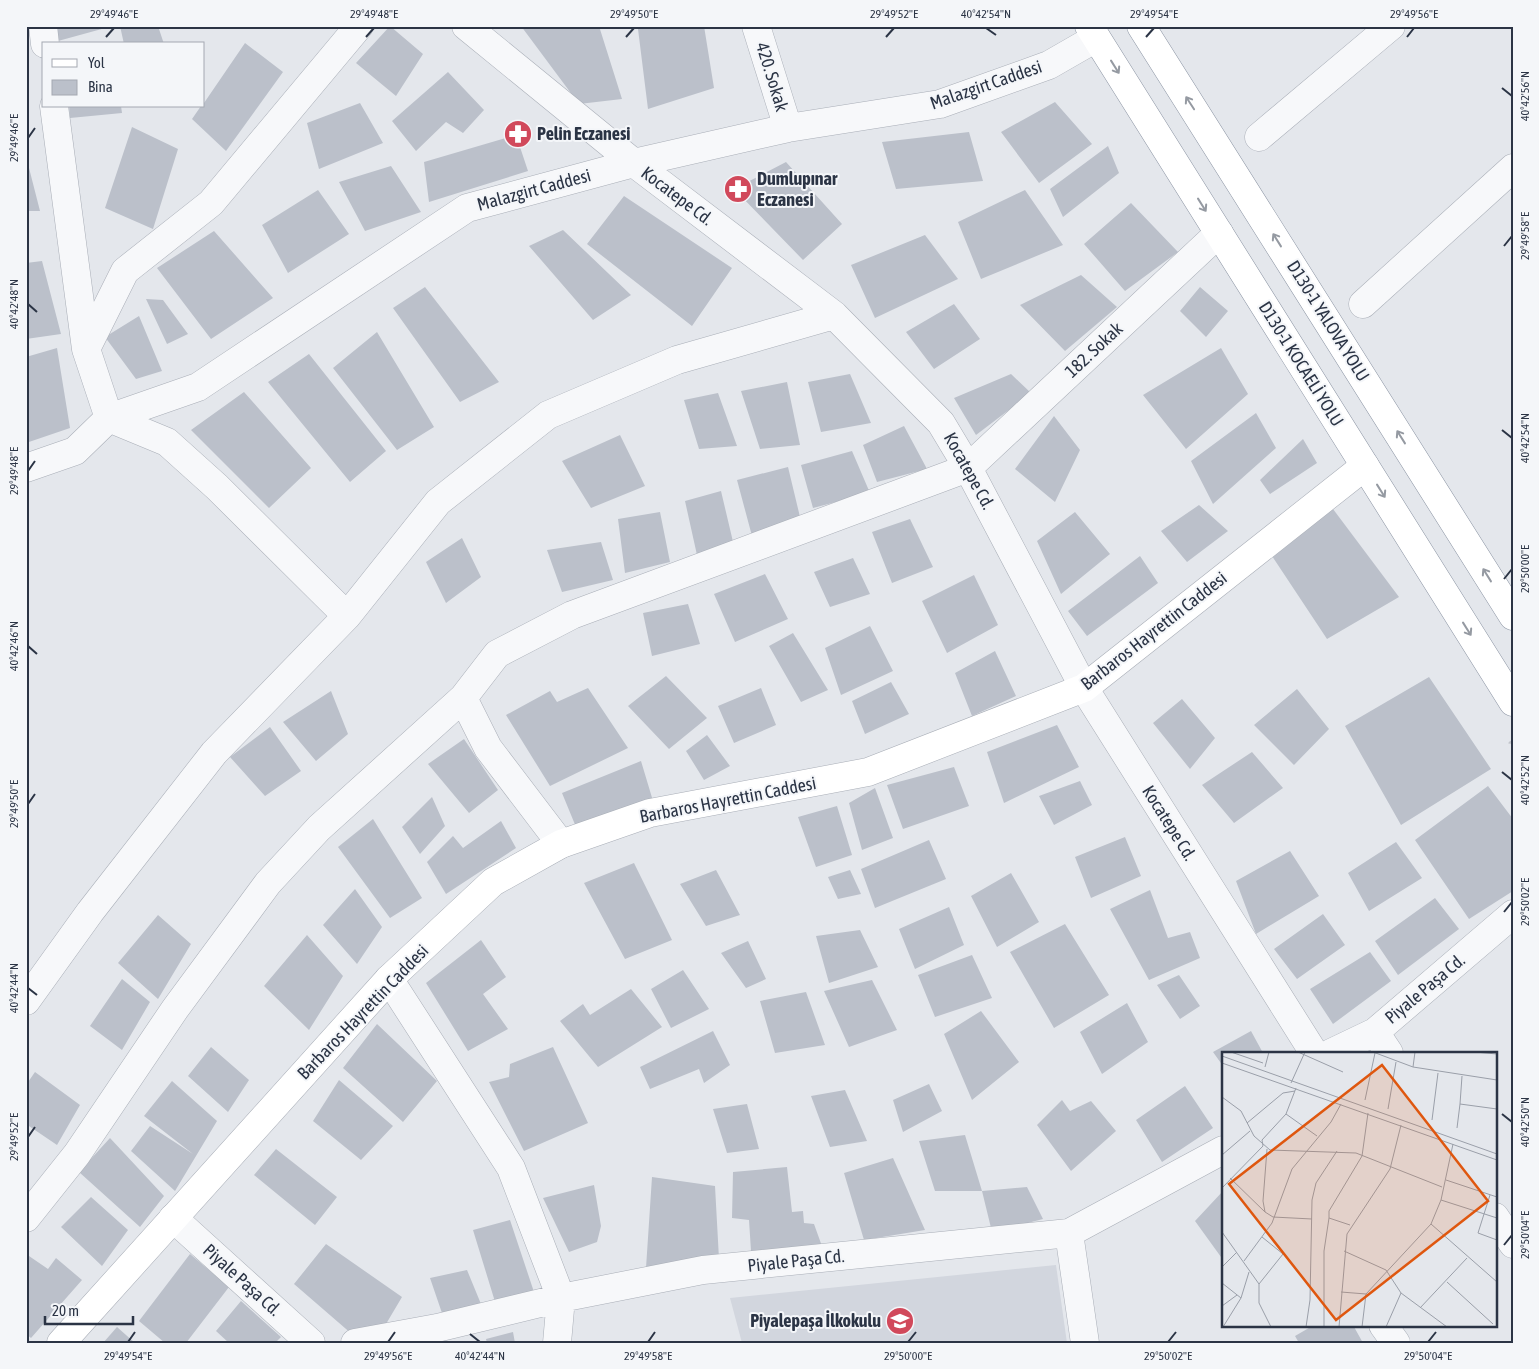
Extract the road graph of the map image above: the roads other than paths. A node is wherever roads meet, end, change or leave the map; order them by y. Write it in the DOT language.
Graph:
graph roads {
  1 [pos="43,26"];
  2 [pos="359,26"];
  3 [pos="466,26"];
  4 [pos="756,26"];
  5 [pos="1142,26"];
  6 [pos="1390,26"];
  7 [pos="1093,32"];
  8 [pos="46,42"];
  9 [pos="54,108"];
  10 [pos="788,128"];
  11 [pos="1259,137"];
  12 [pos="634,163"];
  13 [pos="1513,168"];
  14 [pos="1219,232"];
  15 [pos="1363,304"];
  16 [pos="834,315"];
  17 [pos="86,348"];
  18 [pos="109,418"];
  19 [pos="1365,466"];
  20 [pos="26,468"];
  21 [pos="968,468"];
  22 [pos="347,616"];
  23 [pos="1513,616"];
  24 [pos="1084,688"];
  25 [pos="463,698"];
  26 [pos="1513,702"];
  27 [pos="560,844"];
  28 [pos="1513,914"];
  29 [pos="389,979"];
  30 [pos="26,1001"];
  31 [pos="1382,1042"];
  32 [pos="1313,1052"];
  33 [pos="1337,1052"];
  34 [pos="1222,1151"];
  35 [pos="26,1218"];
  36 [pos="173,1218"];
  37 [pos="1496,1218"];
  38 [pos="1069,1233"];
  39 [pos="1513,1244"];
  40 [pos="561,1298"];
  41 [pos="1384,1326"];
  42 [pos="61,1343"];
  43 [pos="311,1343"];
  44 [pos="355,1343"];
  45 [pos="557,1343"];
  46 [pos="1085,1343"];
  47 [pos="1396,1343"];
  1 -- 8 [label="street"];
  2 -- 17 [label="street"];
  3 -- 12 [label="street, Kocatepe Cd."];
  4 -- 10 [label="street, 420. Sokak"];
  23 -- 5 [label="main road, D130-1 YALOVA YOLU, one-way"];
  6 -- 11 [label="street"];
  7 -- 10 [label="street, Malazgirt Caddesi"];
  7 -- 14 [label="main road, D130-1 KOCAELİ YOLU, one-way"];
  9 -- 17 [label="street"];
  10 -- 12 [label="street, Malazgirt Caddesi"];
  12 -- 16 [label="street, Kocatepe Cd."];
  12 -- 18 [label="street, Malazgirt Caddesi"];
  13 -- 15 [label="street"];
  14 -- 19 [label="main road, D130-1 KOCAELİ YOLU"];
  14 -- 21 [label="street, 182. Sokak"];
  16 -- 21 [label="street, Kocatepe Cd."];
  16 -- 22 [label="street"];
  17 -- 18 [label="street"];
  18 -- 20 [label="street, Malazgirt Caddesi"];
  18 -- 22 [label="street"];
  19 -- 24 [label="main road, Barbaros Hayrettin Caddesi"];
  19 -- 26 [label="main road, D130-1 KOCAELİ YOLU, one-way"];
  21 -- 24 [label="street, Kocatepe Cd."];
  21 -- 25 [label="street"];
  22 -- 30 [label="street"];
  24 -- 27 [label="main road, Barbaros Hayrettin Caddesi"];
  24 -- 32 [label="street, Kocatepe Cd."];
  25 -- 27 [label="street"];
  25 -- 35 [label="street"];
  27 -- 29 [label="main road, Barbaros Hayrettin Caddesi"];
  28 -- 31 [label="street, Piyale Paşa Cd."];
  29 -- 36 [label="main road, Barbaros Hayrettin Caddesi"];
  29 -- 40 [label="street"];
  31 -- 33 [label="street, Piyale Paşa Cd."];
  34 -- 38 [label="street, Piyale Paşa Cd."];
  36 -- 42 [label="main road, Barbaros Hayrettin Caddesi"];
  36 -- 43 [label="street, Piyale Paşa Cd."];
  37 -- 39 [label="street"];
  38 -- 40 [label="street, Piyale Paşa Cd."];
  38 -- 46 [label="street"];
  40 -- 44 [label="street, Piyale Paşa Cd."];
  40 -- 45 [label="street"];
  41 -- 47 [label="street"];
}
